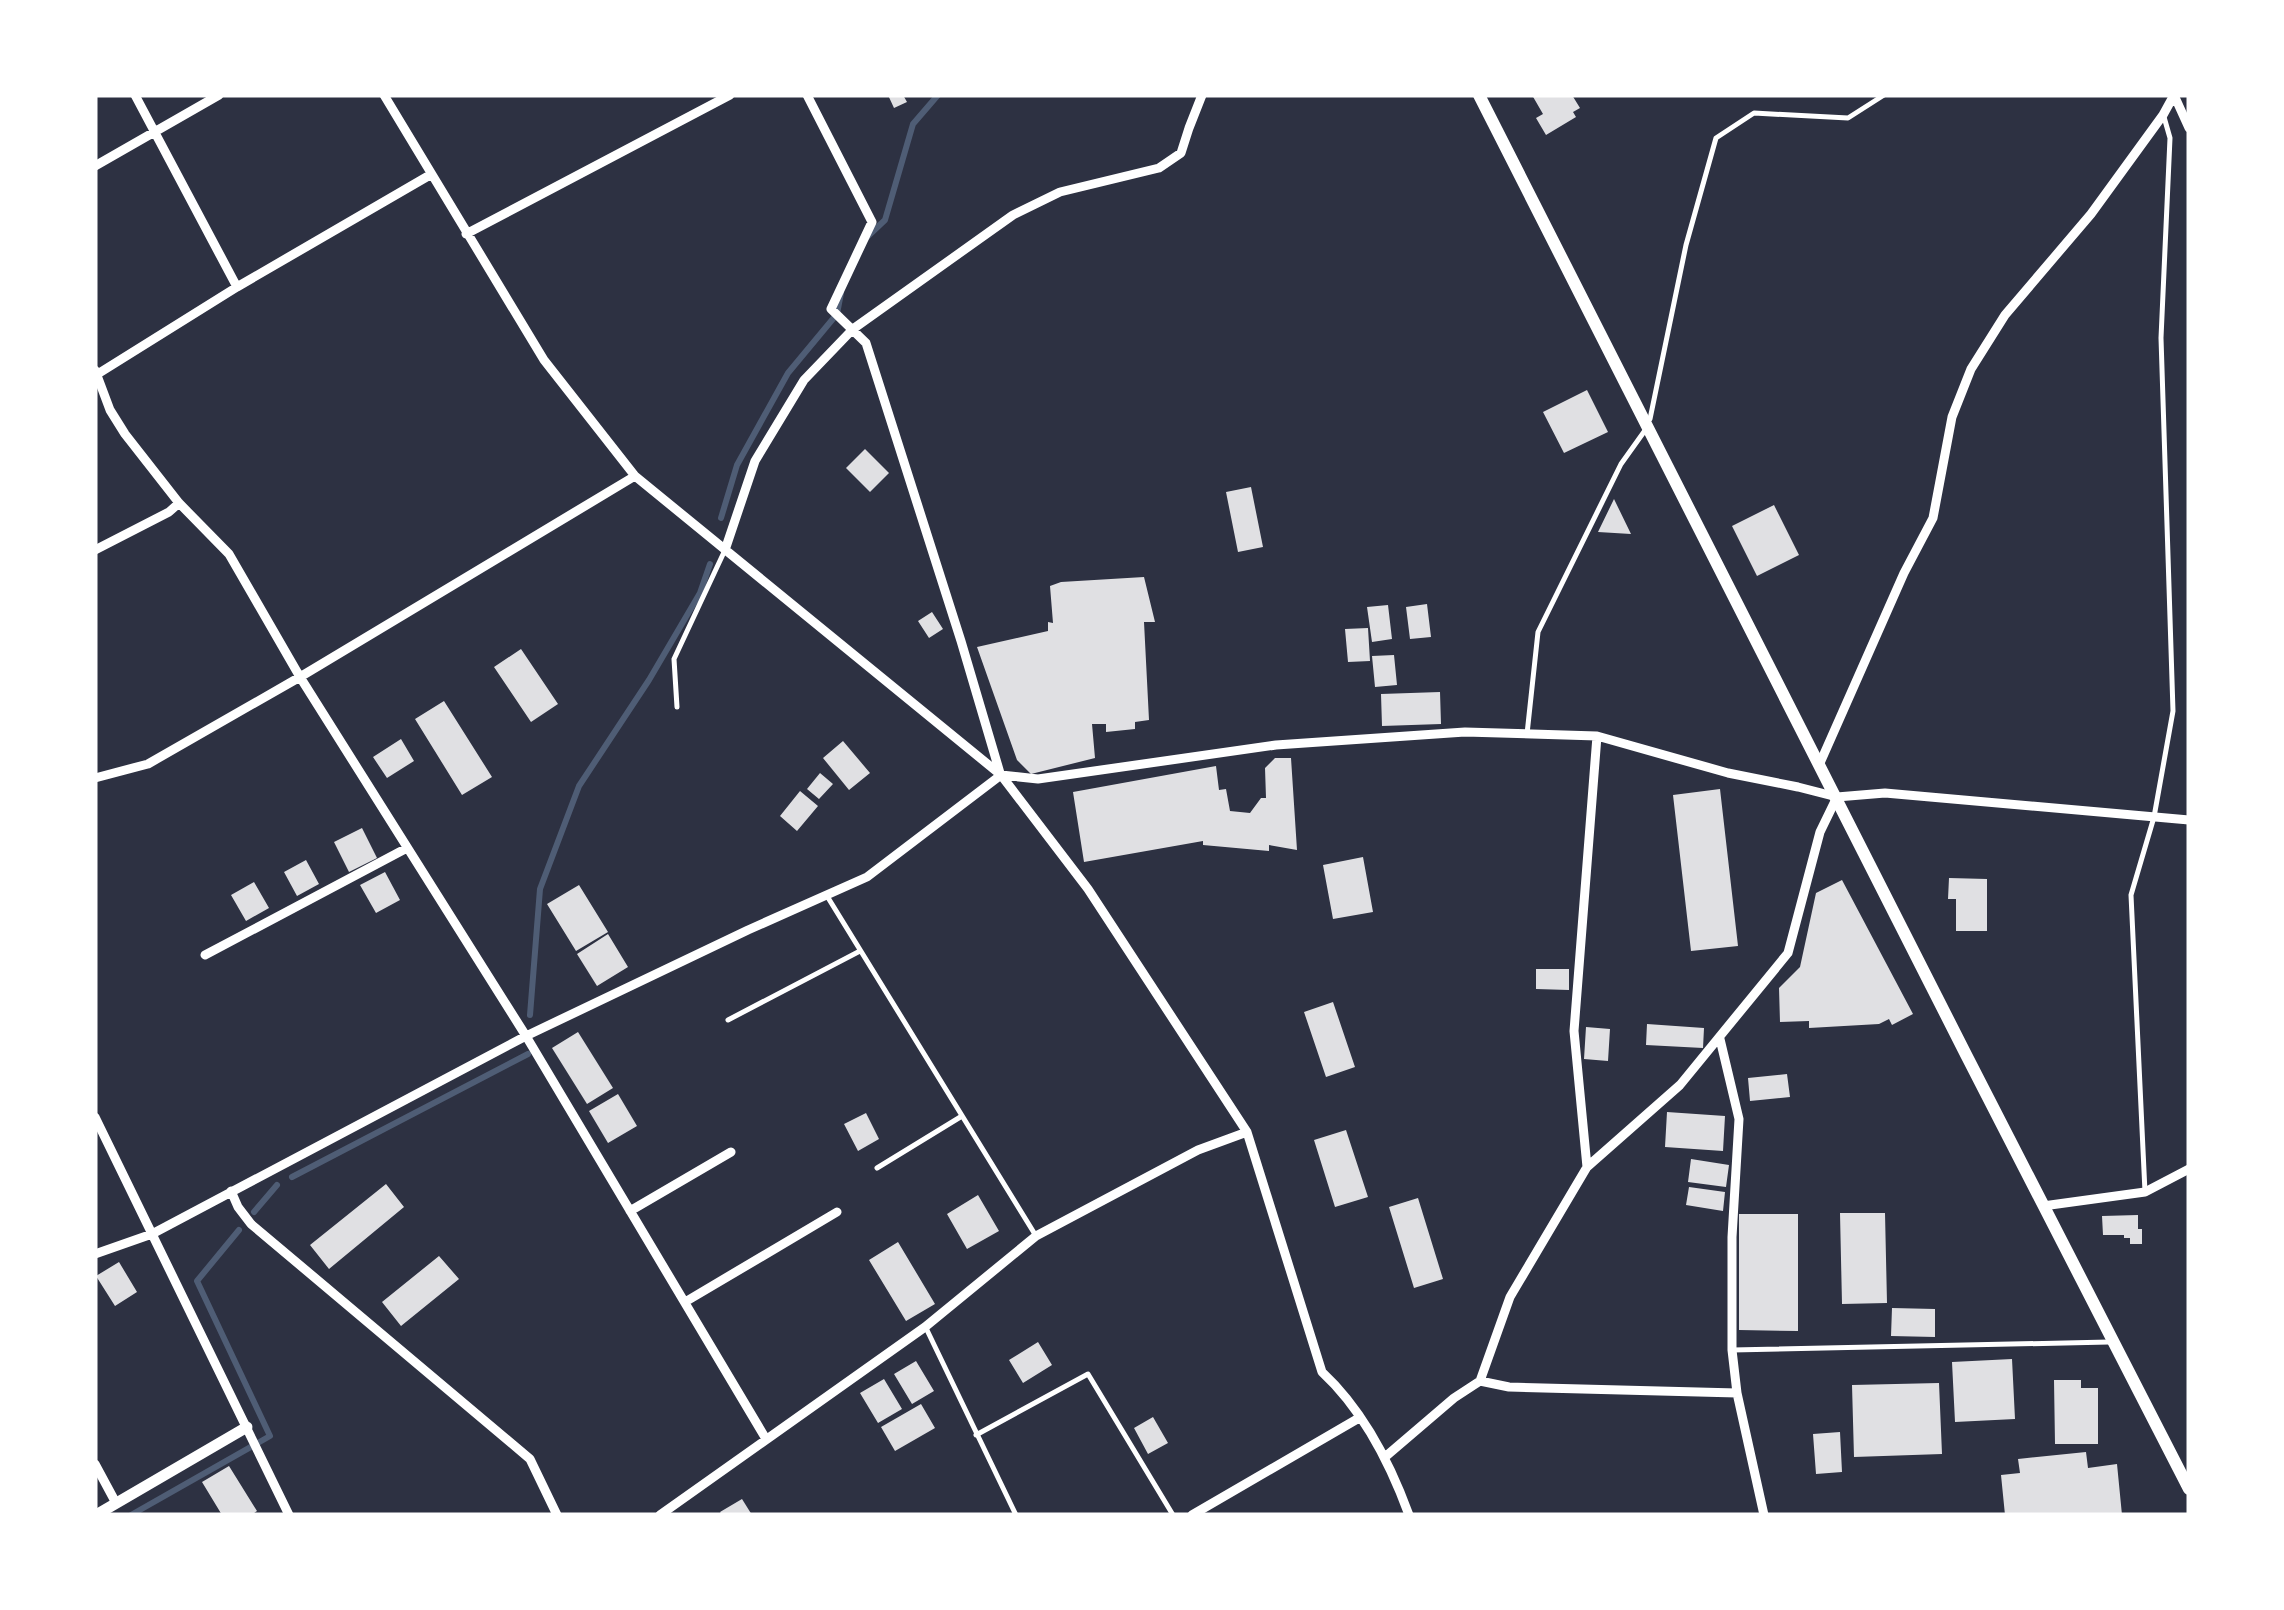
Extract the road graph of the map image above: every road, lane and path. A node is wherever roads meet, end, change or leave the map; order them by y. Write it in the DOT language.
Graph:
graph roads {
  1 [pos="136,95"];
  2 [pos="219,95"];
  3 [pos="384,95"];
  4 [pos="730,95"];
  5 [pos="807,95"];
  6 [pos="1202,95"];
  7 [pos="1479,95"];
  8 [pos="1884,95"];
  9 [pos="2174,95"];
  10 [pos="2164,115"];
  11 [pos="2189,128"];
  12 [pos="154,132"];
  13 [pos="95,166"];
  14 [pos="430,175"];
  15 [pos="466,234"];
  16 [pos="237,287"];
  17 [pos="853,329"];
  18 [pos="96,372"];
  19 [pos="1648,426"];
  20 [pos="635,476"];
  21 [pos="178,504"];
  22 [pos="95,550"];
  23 [pos="724,550"];
  24 [pos="300,676"];
  25 [pos="677,706"];
  26 [pos="1527,734"];
  27 [pos="1597,736"];
  28 [pos="1820,763"];
  29 [pos="1001,775"];
  30 [pos="95,778"];
  31 [pos="1837,797"];
  32 [pos="2154,817"];
  33 [pos="2189,820"];
  34 [pos="408,848"];
  35 [pos="827,896"];
  36 [pos="860,951"];
  37 [pos="205,955"];
  38 [pos="728,1020"];
  39 [pos="526,1036"];
  40 [pos="1720,1039"];
  41 [pos="962,1116"];
  42 [pos="95,1117"];
  43 [pos="1247,1132"];
  44 [pos="731,1152"];
  45 [pos="1587,1167"];
  46 [pos="876,1168"];
  47 [pos="2189,1168"];
  48 [pos="230,1192"];
  49 [pos="2146,1192"];
  50 [pos="2043,1206"];
  51 [pos="630,1210"];
  52 [pos="837,1212"];
  53 [pos="152,1234"];
  54 [pos="1036,1236"];
  55 [pos="95,1254"];
  56 [pos="684,1302"];
  57 [pos="926,1326"];
  58 [pos="2113,1342"];
  59 [pos="1732,1350"];
  60 [pos="1480,1381"];
  61 [pos="1737,1393"];
  62 [pos="1360,1418"];
  63 [pos="246,1427"];
  64 [pos="976,1435"];
  65 [pos="766,1440"];
  66 [pos="1384,1457"];
  67 [pos="95,1464"];
  68 [pos="2189,1489"];
  69 [pos="116,1503"];
  70 [pos="96,1515"];
  71 [pos="289,1515"];
  72 [pos="558,1515"];
  73 [pos="660,1515"];
  74 [pos="1016,1515"];
  75 [pos="1173,1515"];
  76 [pos="1192,1515"];
  77 [pos="1409,1515"];
  78 [pos="1764,1515"];
  1 -- 12 [label="street"];
  2 -- 12 [label="street"];
  3 -- 14 [label="street"];
  4 -- 15 [label="street"];
  5 -- 17 [label="street"];
  6 -- 17 [label="street"];
  7 -- 19 [label="main road"];
  8 -- 19 [label="lane"];
  9 -- 10 [label="street"];
  9 -- 11 [label="street"];
  10 -- 28 [label="street"];
  10 -- 32 [label="lane"];
  12 -- 13 [label="street"];
  12 -- 16 [label="street"];
  14 -- 15 [label="street"];
  14 -- 16 [label="street"];
  15 -- 20 [label="street"];
  16 -- 18 [label="street"];
  17 -- 23 [label="street"];
  17 -- 29 [label="street"];
  18 -- 21 [label="street"];
  19 -- 26 [label="lane"];
  19 -- 28 [label="main road"];
  20 -- 23 [label="street"];
  20 -- 24 [label="street"];
  21 -- 22 [label="street"];
  21 -- 24 [label="street"];
  23 -- 25 [label="lane"];
  23 -- 29 [label="street"];
  24 -- 30 [label="street"];
  24 -- 34 [label="street"];
  26 -- 27 [label="street"];
  26 -- 29 [label="street"];
  27 -- 31 [label="street"];
  27 -- 45 [label="street"];
  28 -- 31 [label="main road"];
  29 -- 35 [label="street"];
  29 -- 43 [label="street"];
  31 -- 32 [label="street"];
  31 -- 40 [label="street"];
  31 -- 50 [label="main road"];
  32 -- 33 [label="street"];
  32 -- 49 [label="lane"];
  34 -- 37 [label="street"];
  34 -- 39 [label="street"];
  35 -- 36 [label="lane"];
  35 -- 39 [label="street"];
  36 -- 38 [label="lane"];
  36 -- 41 [label="lane"];
  39 -- 48 [label="street"];
  39 -- 51 [label="street"];
  40 -- 45 [label="street"];
  40 -- 59 [label="street"];
  41 -- 46 [label="lane"];
  41 -- 54 [label="lane"];
  42 -- 53 [label="street"];
  43 -- 54 [label="street"];
  43 -- 62 [label="street"];
  44 -- 51 [label="street"];
  45 -- 60 [label="street"];
  47 -- 49 [label="street"];
  48 -- 53 [label="street"];
  48 -- 72 [label="street"];
  49 -- 50 [label="street"];
  50 -- 58 [label="main road"];
  51 -- 56 [label="street"];
  52 -- 56 [label="street"];
  53 -- 55 [label="street"];
  53 -- 63 [label="street"];
  54 -- 57 [label="street"];
  56 -- 65 [label="street"];
  57 -- 64 [label="lane"];
  57 -- 65 [label="street"];
  58 -- 59 [label="lane"];
  58 -- 68 [label="main road"];
  59 -- 61 [label="street"];
  60 -- 61 [label="street"];
  60 -- 66 [label="street"];
  61 -- 78 [label="street"];
  62 -- 66 [label="street"];
  62 -- 76 [label="street"];
  63 -- 69 [label="street"];
  63 -- 71 [label="street"];
  64 -- 74 [label="lane"];
  64 -- 75 [label="lane"];
  65 -- 73 [label="street"];
  66 -- 77 [label="street"];
  67 -- 69 [label="street"];
  69 -- 70 [label="street"];
}
